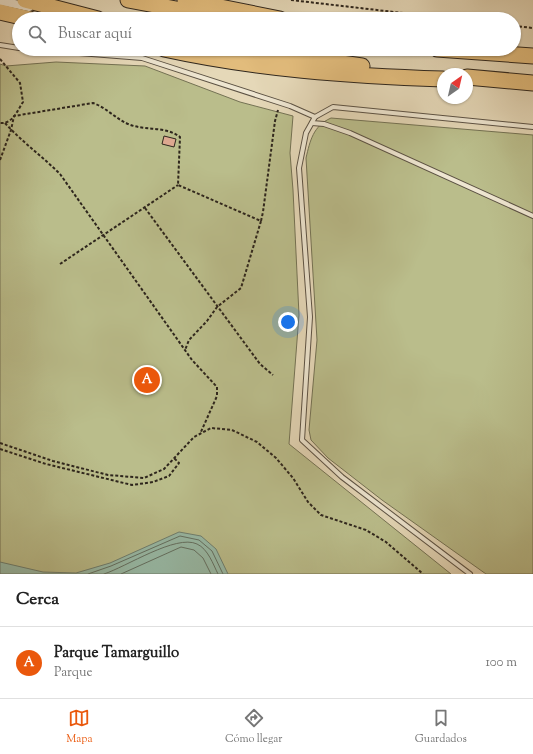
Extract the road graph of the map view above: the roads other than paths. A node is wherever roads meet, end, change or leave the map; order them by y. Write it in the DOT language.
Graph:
graph roads {
  1 [pos="25,0"];
  2 [pos="128,0"];
  3 [pos="185,0"];
  4 [pos="0,1"];
  5 [pos="0,12"];
  6 [pos="54,12"];
  7 [pos="71,12"];
  8 [pos="192,12"];
  9 [pos="245,12"];
  10 [pos="12,15"];
  11 [pos="0,45"];
  12 [pos="12,47"];
  13 [pos="521,55"];
  14 [pos="117,56"];
  15 [pos="196,56"];
  16 [pos="291,56"];
  17 [pos="533,56"];
  18 [pos="437,74"];
  19 [pos="437,79"];
  20 [pos="473,79"];
  21 [pos="533,83"];
  22 [pos="314,117"];
  23 [pos="312,122"];
  24 [pos="533,127"];
  25 [pos="533,216"];
  26 [pos="470,574"];
  1 -- 7 [label="highway"];
  2 -- 8 [label="highway"];
  3 -- 9 [label="highway"];
  4 -- 6 [label="street"];
  5 -- 10 [label="highway"];
  11 -- 12 [label="lane"];
  13 -- 17 [label="highway"];
  14 -- 22 [label="lane"];
  15 -- 19 [label="highway"];
  16 -- 18 [label="highway"];
  20 -- 21 [label="highway"];
  22 -- 23 [label="lane"];
  22 -- 24 [label="lane"];
  23 -- 25 [label="lane"];
  23 -- 26 [label="lane"];
}
